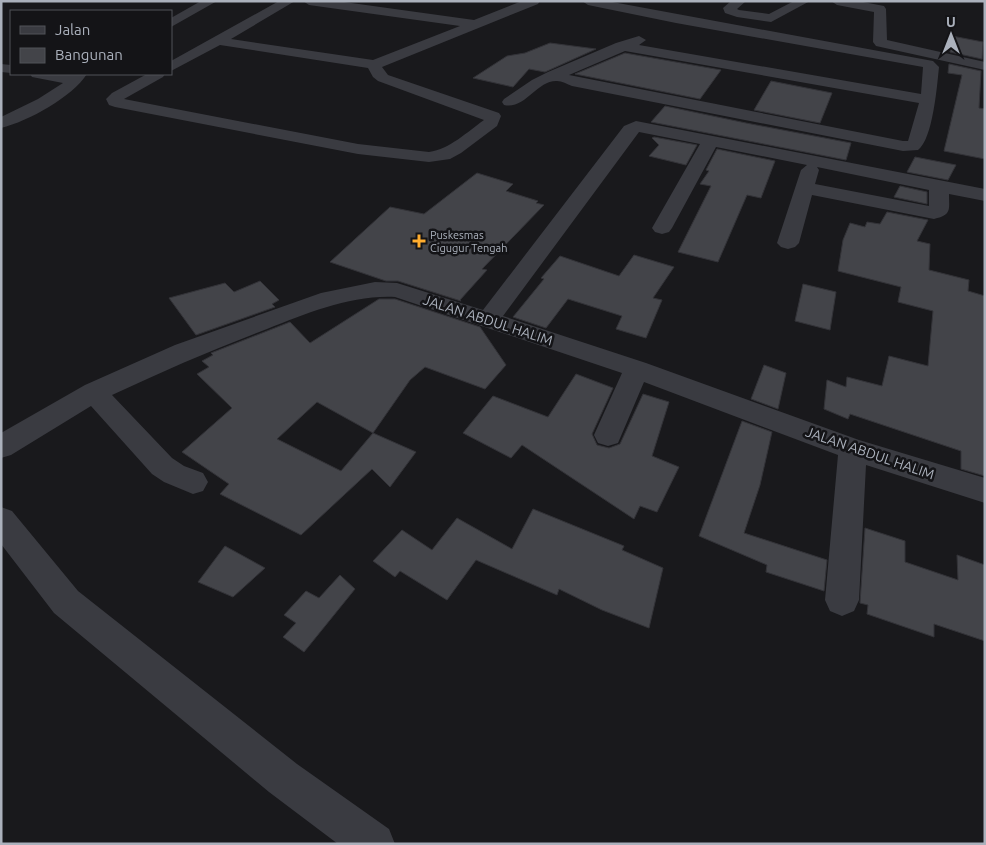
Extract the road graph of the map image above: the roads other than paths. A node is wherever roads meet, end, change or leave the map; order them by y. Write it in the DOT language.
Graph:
graph roads {
  1 [pos="289,1"];
  2 [pos="310,1"];
  3 [pos="534,1"];
  4 [pos="588,1"];
  5 [pos="740,1"];
  6 [pos="804,1"];
  7 [pos="837,1"];
  8 [pos="183,2"];
  9 [pos="209,3"];
  10 [pos="676,19"];
  11 [pos="172,22"];
  12 [pos="475,24"];
  13 [pos="835,31"];
  14 [pos="219,41"];
  15 [pos="828,45"];
  16 [pos="621,46"];
  17 [pos="374,65"];
  18 [pos="172,66"];
  19 [pos="985,66"];
  20 [pos="51,75"];
  21 [pos="156,75"];
  22 [pos="553,76"];
  23 [pos="78,77"];
  24 [pos="644,96"];
  25 [pos="928,100"];
  26 [pos="510,102"];
  27 [pos="1,123"];
  28 [pos="710,141"];
  29 [pos="812,162"];
  30 [pos="939,186"];
  31 [pos="805,188"];
  32 [pos="985,195"];
  33 [pos="662,228"];
  34 [pos="788,243"];
  35 [pos="487,309"];
  36 [pos="637,368"];
  37 [pos="94,392"];
  38 [pos="608,435"];
  39 [pos="1,448"];
  40 [pos="853,449"];
  41 [pos="193,482"];
  42 [pos="985,491"];
  43 [pos="1,520"];
  44 [pos="842,600"];
  45 [pos="374,844"];
  1 -- 14 [label="street"];
  2 -- 12 [label="street"];
  3 -- 12 [label="street"];
  4 -- 10 [label="street"];
  5 -- 6 [label="street"];
  7 -- 19 [label="street"];
  8 -- 9 [label="street"];
  9 -- 11 [label="street"];
  10 -- 15 [label="street"];
  10 -- 16 [label="street"];
  12 -- 17 [label="street"];
  13 -- 15 [label="street"];
  14 -- 17 [label="street"];
  14 -- 18 [label="street"];
  15 -- 25 [label="street"];
  16 -- 22 [label="street"];
  16 -- 25 [label="street"];
  17 -- 21 [label="street"];
  20 -- 23 [label="street"];
  22 -- 24 [label="street"];
  22 -- 26 [label="street"];
  23 -- 27 [label="street"];
  24 -- 25 [label="street"];
  24 -- 35 [label="street"];
  28 -- 29 [label="street"];
  28 -- 33 [label="street"];
  28 -- 35 [label="street"];
  29 -- 30 [label="street"];
  29 -- 31 [label="street"];
  30 -- 31 [label="street"];
  30 -- 32 [label="street"];
  31 -- 34 [label="street"];
  35 -- 36 [label="street, JALAN ABDUL HALIM"];
  35 -- 37 [label="street, JALAN ABDUL HALIM"];
  36 -- 38 [label="street"];
  36 -- 40 [label="street, JALAN ABDUL HALIM"];
  37 -- 39 [label="street, JALAN ABDUL HALIM"];
  37 -- 41 [label="street"];
  40 -- 42 [label="street, JALAN ABDUL HALIM"];
  40 -- 44 [label="street"];
  43 -- 45 [label="street"];
}
